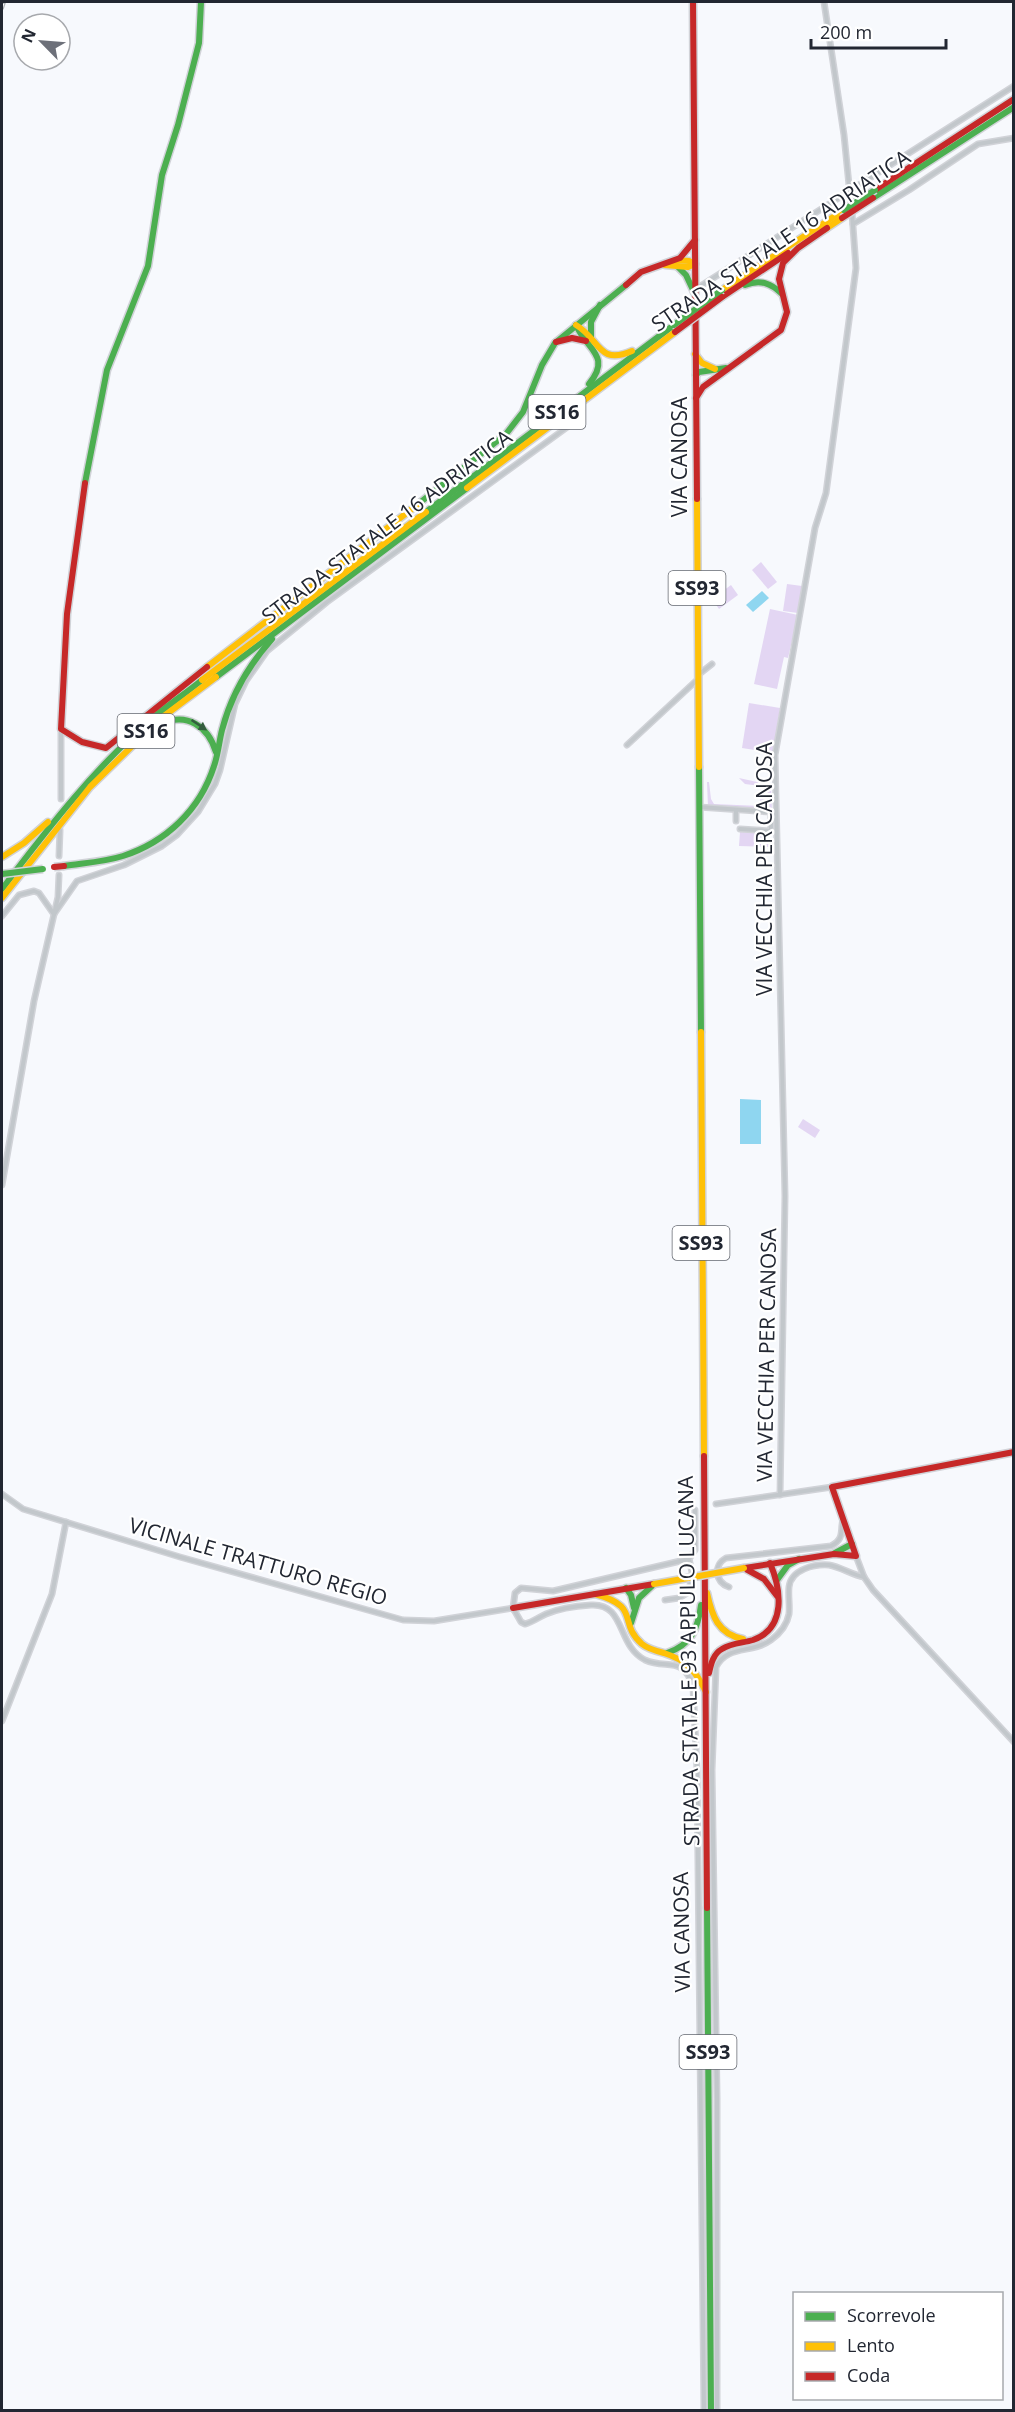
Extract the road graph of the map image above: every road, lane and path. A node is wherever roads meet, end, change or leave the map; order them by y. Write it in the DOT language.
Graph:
graph roads {
  1 [pos="201,2"];
  2 [pos="693,2"];
  3 [pos="824,2"];
  4 [pos="1014,86"];
  5 [pos="1014,99"];
  6 [pos="1014,107"];
  7 [pos="1014,138"];
  8 [pos="850,191"];
  9 [pos="853,224"];
  10 [pos="827,228"];
  11 [pos="695,240"];
  12 [pos="675,264"];
  13 [pos="695,264"];
  14 [pos="695,292"];
  15 [pos="722,293"];
  16 [pos="784,295"];
  17 [pos="600,305"];
  18 [pos="576,325"];
  19 [pos="674,328"];
  20 [pos="660,336"];
  21 [pos="589,341"];
  22 [pos="556,342"];
  23 [pos="695,354"];
  24 [pos="718,372"];
  25 [pos="696,375"];
  26 [pos="696,398"];
  27 [pos="546,420"];
  28 [pos="577,420"];
  29 [pos="442,503"];
  30 [pos="309,606"];
  31 [pos="712,664"];
  32 [pos="698,677"];
  33 [pos="61,729"];
  34 [pos="627,745"];
  35 [pos="216,757"];
  36 [pos="115,761"];
  37 [pos="76,794"];
  38 [pos="60,800"];
  39 [pos="699,807"];
  40 [pos="736,810"];
  41 [pos="736,821"];
  42 [pos="740,829"];
  43 [pos="60,830"];
  44 [pos="59,856"];
  45 [pos="2,857"];
  46 [pos="2,874"];
  47 [pos="59,875"];
  48 [pos="2,889"];
  49 [pos="2,898"];
  50 [pos="699,912"];
  51 [pos="54,914"];
  52 [pos="2,916"];
  53 [pos="2,1185"];
  54 [pos="1014,1452"];
  55 [pos="832,1487"];
  56 [pos="2,1494"];
  57 [pos="780,1495"];
  58 [pos="716,1504"];
  59 [pos="695,1510"];
  60 [pos="843,1518"];
  61 [pos="66,1522"];
  62 [pos="852,1544"];
  63 [pos="834,1554"];
  64 [pos="856,1556"];
  65 [pos="689,1559"];
  66 [pos="799,1559"];
  67 [pos="770,1563"];
  68 [pos="744,1568"];
  69 [pos="704,1574"];
  70 [pos="864,1577"];
  71 [pos="777,1580"];
  72 [pos="770,1582"];
  73 [pos="654,1584"];
  74 [pos="729,1587"];
  75 [pos="626,1588"];
  76 [pos="596,1594"];
  77 [pos="779,1599"];
  78 [pos="665,1600"];
  79 [pos="513,1608"];
  80 [pos="634,1609"];
  81 [pos="626,1611"];
  82 [pos="631,1623"];
  83 [pos="750,1639"];
  84 [pos="664,1653"];
  85 [pos="707,1694"];
  86 [pos="2,1721"];
  87 [pos="1014,1742"];
  88 [pos="704,2410"];
  89 [pos="711,2410"];
  90 [pos="717,2410"];
  1 -- 33 [label="main road"];
  2 -- 11 [label="main road, VIA CANOSA / SS93"];
  3 -- 8 [label="street, VIA VECCHIA PER CANOSA"];
  4 -- 8 [label="street"];
  5 -- 15 [label="main road, STRADA STATALE 16 ADRIATICA / SS16, bridge"];
  6 -- 10 [label="main road, STRADA STATALE 16 ADRIATICA / SS16, bridge"];
  7 -- 9 [label="street"];
  8 -- 9 [label="street, VIA VECCHIA PER CANOSA"];
  8 -- 14 [label="street"];
  9 -- 57 [label="street, VIA VECCHIA PER CANOSA"];
  10 -- 15 [label="main road, STRADA STATALE 16 ADRIATICA / SS16"];
  10 -- 16 [label="main road, SS16"];
  11 -- 12 [label="main road"];
  11 -- 13 [label="main road, VIA CANOSA / SS93"];
  12 -- 13 [label="main road"];
  12 -- 14 [label="main road"];
  12 -- 17 [label="main road"];
  13 -- 14 [label="main road, VIA CANOSA / SS93"];
  14 -- 23 [label="main road, VIA CANOSA / SS93"];
  15 -- 16 [label="main road, SS16"];
  15 -- 19 [label="main road, STRADA STATALE 16 ADRIATICA / SS16, bridge"];
  16 -- 24 [label="main road, SS16"];
  17 -- 18 [label="main road"];
  17 -- 21 [label="main road"];
  18 -- 21 [label="main road, SS16"];
  18 -- 22 [label="main road"];
  19 -- 20 [label="main road, STRADA STATALE 16 ADRIATICA / SS16"];
  19 -- 29 [label="main road, STRADA STATALE 16 ADRIATICA / SS16"];
  20 -- 21 [label="main road, SS16"];
  20 -- 27 [label="main road, STRADA STATALE 16 ADRIATICA / SS16"];
  21 -- 22 [label="main road"];
  21 -- 27 [label="main road, SS16"];
  22 -- 33 [label="main road"];
  23 -- 24 [label="main road"];
  23 -- 25 [label="main road, VIA CANOSA / SS93"];
  24 -- 25 [label="main road, SS16"];
  24 -- 26 [label="main road"];
  25 -- 26 [label="main road, VIA CANOSA / SS93"];
  26 -- 32 [label="main road, VIA CANOSA / SS93"];
  27 -- 29 [label="main road, STRADA STATALE 16 ADRIATICA / SS16"];
  28 -- 51 [label="street"];
  29 -- 30 [label="main road, STRADA STATALE 16 ADRIATICA / SS16"];
  29 -- 37 [label="main road, STRADA STATALE 16 ADRIATICA / SS16"];
  30 -- 35 [label="main road, SS16"];
  30 -- 36 [label="main road, STRADA STATALE 16 ADRIATICA / SS16"];
  31 -- 32 [label="street"];
  32 -- 34 [label="street"];
  32 -- 39 [label="main road, VIA CANOSA / SS93"];
  33 -- 38 [label="street"];
  36 -- 35 [label="main road, SS16, one-way"];
  35 -- 46 [label="main road, SS16, bridge"];
  36 -- 49 [label="main road, STRADA STATALE 16 ADRIATICA / SS16"];
  37 -- 45 [label="main road, SS16"];
  37 -- 48 [label="main road, STRADA STATALE 16 ADRIATICA / SS16"];
  39 -- 40 [label="street"];
  39 -- 50 [label="main road, VIA CANOSA / SS93"];
  40 -- 41 [label="street"];
  40 -- 42 [label="street"];
  43 -- 44 [label="street"];
  47 -- 51 [label="street"];
  50 -- 69 [label="main road, STRADA STATALE 93 APPULO LUCANA / SS93"];
  51 -- 52 [label="street"];
  51 -- 53 [label="street"];
  54 -- 55 [label="main road"];
  55 -- 57 [label="street"];
  55 -- 60 [label="main road"];
  56 -- 61 [label="street, VICINALE TRATTURO REGIO"];
  57 -- 58 [label="street"];
  59 -- 65 [label="street"];
  60 -- 62 [label="main road"];
  60 -- 74 [label="street"];
  61 -- 79 [label="street, VICINALE TRATTURO REGIO"];
  61 -- 86 [label="street"];
  62 -- 63 [label="main road"];
  62 -- 64 [label="main road"];
  63 -- 64 [label="main road"];
  63 -- 66 [label="main road"];
  64 -- 70 [label="street"];
  65 -- 78 [label="street"];
  65 -- 79 [label="street"];
  66 -- 67 [label="main road"];
  66 -- 71 [label="main road"];
  67 -- 68 [label="main road"];
  67 -- 71 [label="main road"];
  67 -- 72 [label="main road"];
  68 -- 72 [label="main road"];
  68 -- 73 [label="main road, bridge"];
  69 -- 83 [label="main road"];
  69 -- 84 [label="main road"];
  69 -- 85 [label="main road, STRADA STATALE 93 APPULO LUCANA / SS93"];
  70 -- 87 [label="street"];
  70 -- 90 [label="street, VIA CANOSA"];
  71 -- 77 [label="main road"];
  72 -- 77 [label="main road"];
  73 -- 75 [label="main road"];
  73 -- 80 [label="main road"];
  75 -- 76 [label="main road"];
  75 -- 80 [label="main road"];
  75 -- 81 [label="main road"];
  76 -- 79 [label="main road"];
  76 -- 81 [label="main road"];
  77 -- 83 [label="main road"];
  79 -- 88 [label="street, VIA CANOSA"];
  80 -- 82 [label="main road"];
  81 -- 82 [label="main road"];
  82 -- 84 [label="main road"];
  83 -- 85 [label="main road"];
  84 -- 85 [label="main road"];
  85 -- 89 [label="main road, STRADA STATALE 93 APPULO LUCANA / SS93"];
}
